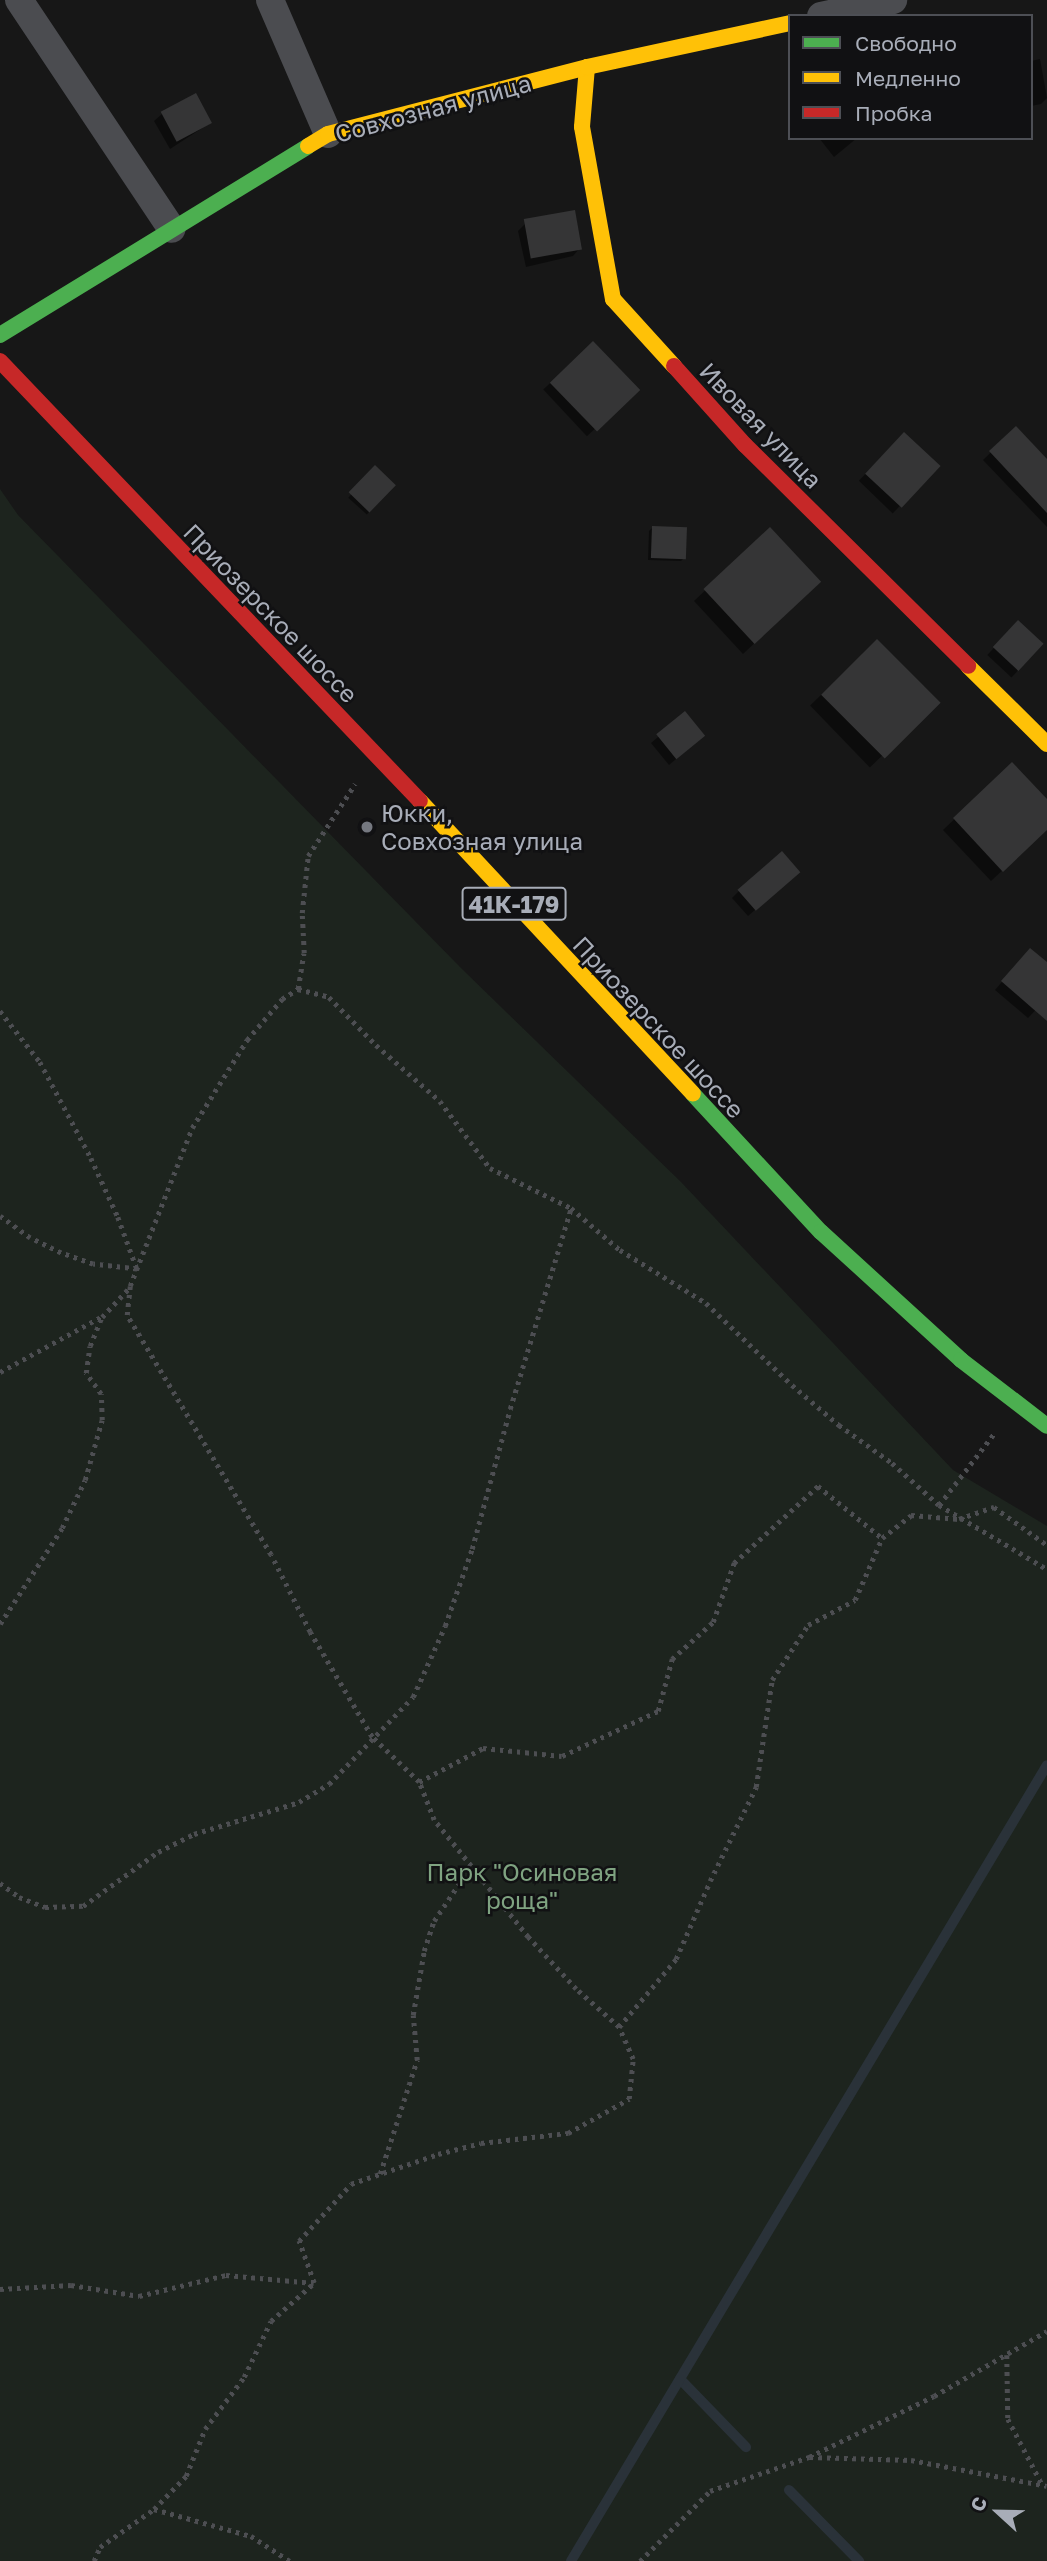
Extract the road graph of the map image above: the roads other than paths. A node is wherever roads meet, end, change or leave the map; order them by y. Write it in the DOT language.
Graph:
graph roads {
  1 [pos="19,0"];
  2 [pos="270,0"];
  3 [pos="893,0"];
  4 [pos="830,14"];
  5 [pos="788,23"];
  6 [pos="586,67"];
  7 [pos="328,134"];
  8 [pos="172,229"];
  9 [pos="0,335"];
  10 [pos="0,361"];
  11 [pos="1047,744"];
  12 [pos="1047,1426"];
  1 -- 8 [label="street"];
  2 -- 7 [label="street"];
  3 -- 4 [label="street"];
  5 -- 6 [label="street, Совхозная улица"];
  6 -- 7 [label="street, Совхозная улица"];
  6 -- 11 [label="street, Ивовая улица"];
  7 -- 8 [label="street, Совхозная улица"];
  8 -- 9 [label="street, Совхозная улица"];
  10 -- 12 [label="street, Приозерское шоссе / 41К-179"];
}
